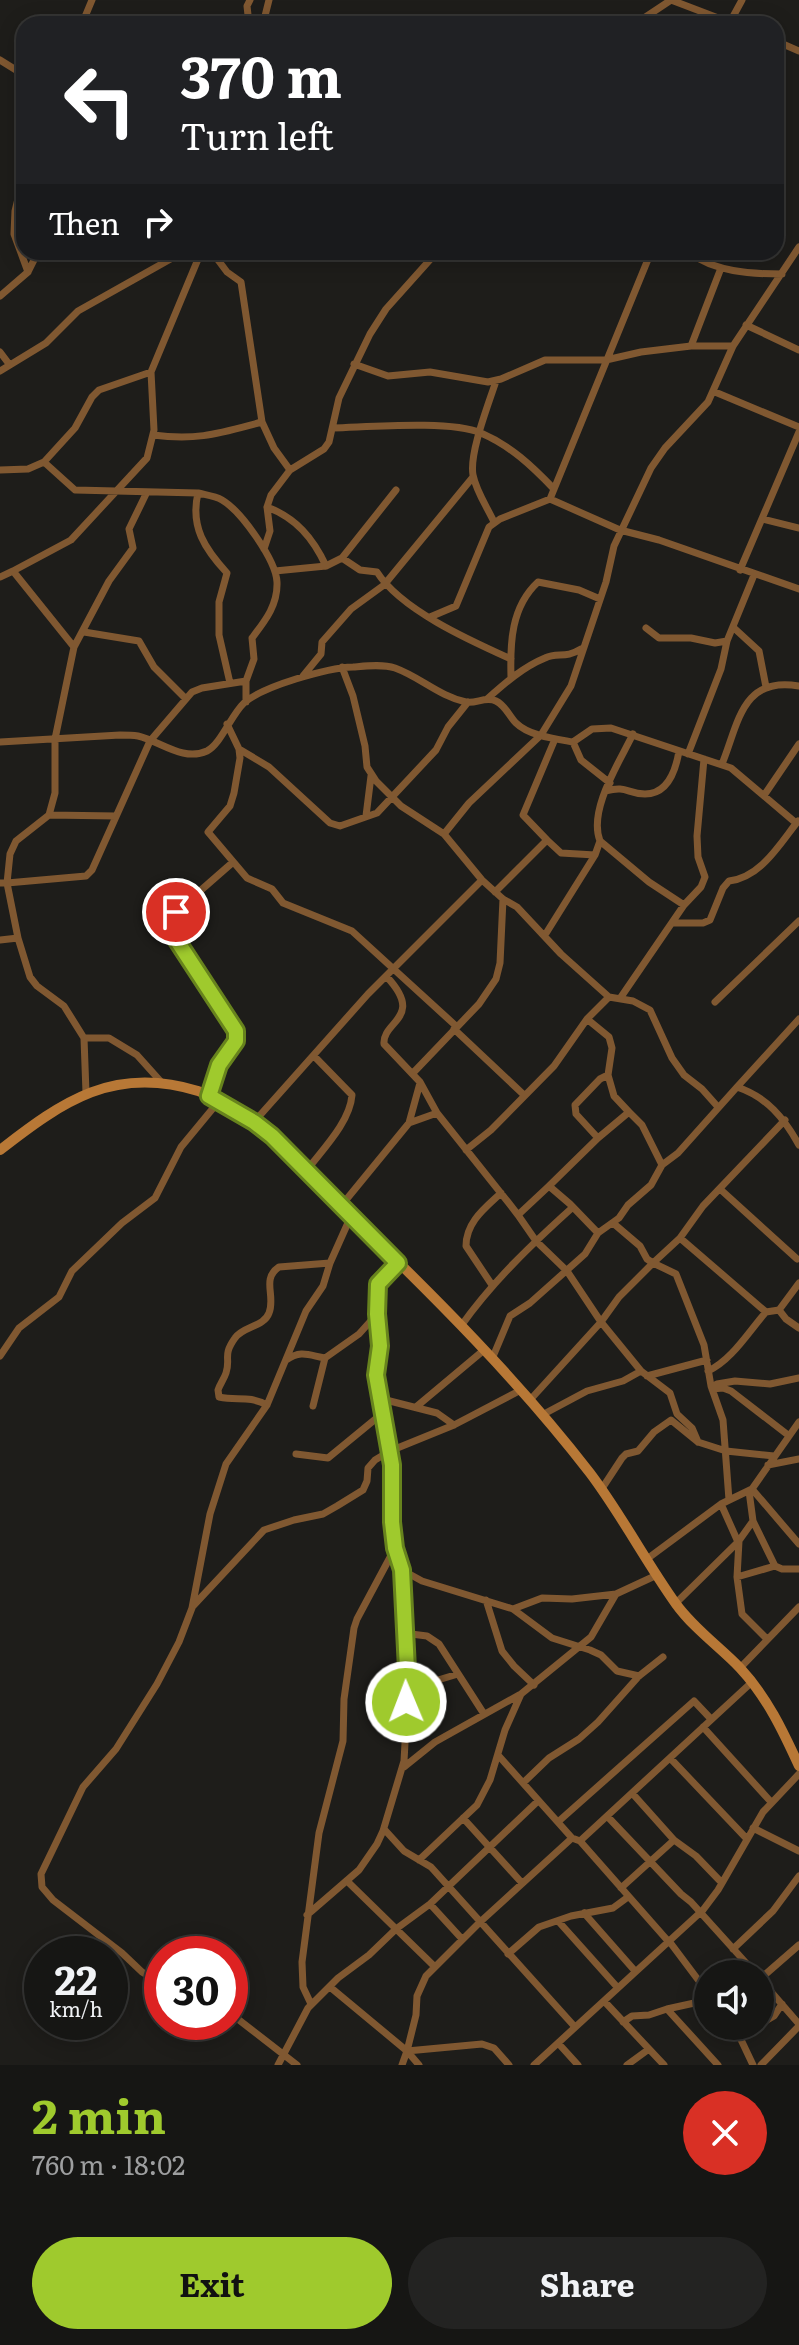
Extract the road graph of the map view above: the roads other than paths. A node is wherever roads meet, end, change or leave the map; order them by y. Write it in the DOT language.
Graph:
graph roads {
  1 [pos="671,0"];
  2 [pos="647,16"];
  3 [pos="711,16"];
  4 [pos="16,207"];
  5 [pos="16,239"];
  6 [pos="799,247"];
  7 [pos="24,260"];
  8 [pos="34,260"];
  9 [pos="168,260"];
  10 [pos="198,260"];
  11 [pos="218,260"];
  12 [pos="430,260"];
  13 [pos="648,260"];
  14 [pos="701,260"];
  15 [pos="721,268"];
  16 [pos="28,272"];
  17 [pos="782,274"];
  18 [pos="0,296"];
  19 [pos="746,325"];
  20 [pos="691,346"];
  21 [pos="733,346"];
  22 [pos="799,350"];
  23 [pos="0,352"];
  24 [pos="606,360"];
  25 [pos="9,364"];
  26 [pos="354,364"];
  27 [pos="0,371"];
  28 [pos="151,372"];
  29 [pos="496,381"];
  30 [pos="715,392"];
  31 [pos="262,422"];
  32 [pos="333,428"];
  33 [pos="799,430"];
  34 [pos="480,433"];
  35 [pos="153,435"];
  36 [pos="44,462"];
  37 [pos="0,470"];
  38 [pos="290,470"];
  39 [pos="473,477"];
  40 [pos="554,489"];
  41 [pos="396,490"];
  42 [pos="116,492"];
  43 [pos="198,493"];
  44 [pos="146,494"];
  45 [pos="550,499"];
  46 [pos="267,507"];
  47 [pos="762,519"];
  48 [pos="494,522"];
  49 [pos="799,528"];
  50 [pos="620,530"];
  51 [pos="264,549"];
  52 [pos="342,558"];
  53 [pos="326,566"];
  54 [pos="740,570"];
  55 [pos="13,571"];
  56 [pos="275,571"];
  57 [pos="754,575"];
  58 [pos="0,577"];
  59 [pos="384,585"];
  60 [pos="799,589"];
  61 [pos="600,599"];
  62 [pos="430,617"];
  63 [pos="646,628"];
  64 [pos="734,628"];
  65 [pos="84,632"];
  66 [pos="727,641"];
  67 [pos="74,647"];
  68 [pos="582,649"];
  69 [pos="511,659"];
  70 [pos="342,667"];
  71 [pos="303,676"];
  72 [pos="511,677"];
  73 [pos="246,681"];
  74 [pos="230,683"];
  75 [pos="799,686"];
  76 [pos="766,687"];
  77 [pos="186,699"];
  78 [pos="487,699"];
  79 [pos="246,702"];
  80 [pos="468,702"];
  81 [pos="227,724"];
  82 [pos="633,734"];
  83 [pos="541,735"];
  84 [pos="55,739"];
  85 [pos="555,739"];
  86 [pos="150,741"];
  87 [pos="0,742"];
  88 [pos="573,742"];
  89 [pos="799,744"];
  90 [pos="239,749"];
  91 [pos="684,752"];
  92 [pos="704,759"];
  93 [pos="722,764"];
  94 [pos="371,776"];
  95 [pos="608,787"];
  96 [pos="765,794"];
  97 [pos="392,798"];
  98 [pos="49,815"];
  99 [pos="116,816"];
  100 [pos="366,816"];
  101 [pos="798,821"];
  102 [pos="444,834"];
  103 [pos="547,840"];
  104 [pos="600,841"];
  105 [pos="595,855"];
  106 [pos="232,863"];
  107 [pos="482,880"];
  108 [pos="4,883"];
  109 [pos="495,892"];
  110 [pos="503,899"];
  111 [pos="684,905"];
  112 [pos="799,921"];
  113 [pos="672,923"];
  114 [pos="545,935"];
  115 [pos="18,938"];
  116 [pos="0,940"];
  117 [pos="389,973"];
  118 [pos="609,997"];
  119 [pos="621,997"];
  120 [pos="715,1002"];
  121 [pos="587,1019"];
  122 [pos="799,1019"];
  123 [pos="455,1028"];
  124 [pos="84,1038"];
  125 [pos="314,1056"];
  126 [pos="413,1073"];
  127 [pos="608,1075"];
  128 [pos="420,1082"];
  129 [pos="163,1084"];
  130 [pos="737,1087"];
  131 [pos="86,1093"];
  132 [pos="524,1095"];
  133 [pos="214,1098"];
  134 [pos="718,1107"];
  135 [pos="629,1112"];
  136 [pos="437,1113"];
  137 [pos="785,1120"];
  138 [pos="254,1122"];
  139 [pos="409,1123"];
  140 [pos="598,1138"];
  141 [pos="799,1145"];
  142 [pos="0,1150"];
  143 [pos="466,1150"];
  144 [pos="662,1165"];
  145 [pos="307,1170"];
  146 [pos="549,1186"];
  147 [pos="720,1189"];
  148 [pos="501,1193"];
  149 [pos="341,1206"];
  150 [pos="573,1207"];
  151 [pos="518,1215"];
  152 [pos="351,1216"];
  153 [pos="613,1223"];
  154 [pos="598,1233"];
  155 [pos="680,1238"];
  156 [pos="536,1241"];
  157 [pos="797,1259"];
  158 [pos="330,1263"];
  159 [pos="398,1263"];
  160 [pos="653,1263"];
  161 [pos="567,1271"];
  162 [pos="799,1283"];
  163 [pos="492,1285"];
  164 [pos="779,1310"];
  165 [pos="766,1312"];
  166 [pos="377,1314"];
  167 [pos="601,1322"];
  168 [pos="461,1326"];
  169 [pos="799,1328"];
  170 [pos="484,1350"];
  171 [pos="0,1356"];
  172 [pos="325,1358"];
  173 [pos="492,1359"];
  174 [pos="707,1360"];
  175 [pos="284,1362"];
  176 [pos="708,1371"];
  177 [pos="644,1374"];
  178 [pos="799,1378"];
  179 [pos="712,1388"];
  180 [pos="521,1390"];
  181 [pos="382,1399"];
  182 [pos="530,1400"];
  183 [pos="267,1405"];
  184 [pos="313,1406"];
  185 [pos="416,1407"];
  186 [pos="384,1412"];
  187 [pos="542,1415"];
  188 [pos="799,1422"];
  189 [pos="454,1425"];
  190 [pos="788,1435"];
  191 [pos="698,1442"];
  192 [pos="390,1451"];
  193 [pos="726,1451"];
  194 [pos="296,1454"];
  195 [pos="774,1456"];
  196 [pos="799,1459"];
  197 [pos="768,1465"];
  198 [pos="601,1490"];
  199 [pos="750,1490"];
  200 [pos="725,1502"];
  201 [pos="753,1521"];
  202 [pos="798,1539"];
  203 [pos="738,1542"];
  204 [pos="395,1548"];
  205 [pos="647,1559"];
  206 [pos="775,1566"];
  207 [pos="799,1569"];
  208 [pos="402,1570"];
  209 [pos="657,1575"];
  210 [pos="737,1577"];
  211 [pos="616,1594"];
  212 [pos="486,1600"];
  213 [pos="676,1603"];
  214 [pos="799,1607"];
  215 [pos="192,1608"];
  216 [pos="513,1609"];
  217 [pos="767,1639"];
  218 [pos="405,1643"];
  219 [pos="578,1648"];
  220 [pos="663,1657"];
  221 [pos="740,1668"];
  222 [pos="458,1674"];
  223 [pos="639,1676"];
  224 [pos="752,1682"];
  225 [pos="534,1685"];
  226 [pos="408,1689"];
  227 [pos="521,1694"];
  228 [pos="484,1714"];
  229 [pos="711,1719"];
  230 [pos="703,1727"];
  231 [pos="498,1755"];
  232 [pos="670,1758"];
  233 [pos="799,1766"];
  234 [pos="402,1768"];
  235 [pos="799,1774"];
  236 [pos="523,1783"];
  237 [pos="632,1793"];
  238 [pos="538,1801"];
  239 [pos="771,1802"];
  240 [pos="607,1816"];
  241 [pos="463,1818"];
  242 [pos="559,1821"];
  243 [pos="753,1828"];
  244 [pos="384,1829"];
  245 [pos="747,1839"];
  246 [pos="576,1840"];
  247 [pos="674,1840"];
  248 [pos="490,1847"];
  249 [pos="798,1849"];
  250 [pos="419,1860"];
  251 [pos="650,1863"];
  252 [pos="799,1876"];
  253 [pos="347,1881"];
  254 [pos="522,1883"];
  255 [pos="722,1883"];
  256 [pos="449,1885"];
  257 [pos="621,1888"];
  258 [pos="628,1897"];
  259 [pos="430,1904"];
  260 [pos="584,1913"];
  261 [pos="700,1913"];
  262 [pos="307,1915"];
  263 [pos="559,1922"];
  264 [pos="479,1923"];
  265 [pos="396,1929"];
  266 [pos="462,1939"];
  267 [pos="668,1941"];
  268 [pos="799,1945"];
  269 [pos="733,1949"];
  270 [pos="508,1954"];
  271 [pos="743,1960"];
  272 [pos="434,1966"];
  273 [pos="635,1971"];
  274 [pos="144,1973"];
  275 [pos="694,1975"];
  276 [pos="330,1987"];
  277 [pos="618,1988"];
  278 [pos="604,2001"];
  279 [pos="694,2003"];
  280 [pos="311,2004"];
  281 [pos="782,2004"];
  282 [pos="667,2009"];
  283 [pos="774,2016"];
  284 [pos="623,2022"];
  285 [pos="799,2025"];
  286 [pos="575,2027"];
  287 [pos="248,2028"];
  288 [pos="740,2040"];
  289 [pos="558,2043"];
  290 [pos="649,2049"];
  291 [pos="407,2051"];
  292 [pos="283,2056"];
  293 [pos="278,2065"];
  294 [pos="297,2065"];
  295 [pos="402,2065"];
  296 [pos="419,2065"];
  297 [pos="509,2065"];
  298 [pos="534,2065"];
  299 [pos="578,2065"];
  300 [pos="627,2065"];
  301 [pos="664,2065"];
  302 [pos="718,2065"];
  303 [pos="753,2065"];
  304 [pos="761,2065"];
  1 -- 2 [label="street"];
  1 -- 3 [label="street"];
  4 -- 5 [label="street"];
  6 -- 17 [label="street"];
  7 -- 16 [label="street"];
  8 -- 16 [label="street"];
  9 -- 25 [label="street"];
  10 -- 28 [label="street"];
  11 -- 31 [label="street"];
  12 -- 26 [label="street"];
  13 -- 24 [label="street"];
  14 -- 15 [label="street"];
  15 -- 17 [label="street"];
  15 -- 20 [label="street"];
  16 -- 18 [label="street"];
  17 -- 19 [label="street"];
  19 -- 21 [label="street"];
  19 -- 22 [label="street"];
  20 -- 21 [label="street"];
  20 -- 24 [label="street"];
  21 -- 30 [label="street"];
  23 -- 25 [label="street"];
  24 -- 29 [label="street"];
  24 -- 40 [label="street"];
  25 -- 27 [label="street"];
  26 -- 29 [label="street"];
  26 -- 32 [label="street"];
  28 -- 35 [label="street"];
  28 -- 36 [label="street"];
  29 -- 34 [label="street"];
  30 -- 33 [label="street"];
  30 -- 50 [label="street"];
  31 -- 35 [label="street"];
  31 -- 38 [label="street"];
  32 -- 34 [label="street"];
  32 -- 38 [label="street"];
  33 -- 47 [label="street"];
  34 -- 39 [label="street"];
  34 -- 40 [label="street"];
  35 -- 42 [label="street"];
  36 -- 37 [label="street"];
  36 -- 42 [label="street"];
  38 -- 46 [label="street"];
  39 -- 48 [label="street"];
  39 -- 59 [label="street"];
  40 -- 45 [label="street"];
  41 -- 52 [label="street"];
  42 -- 44 [label="street"];
  42 -- 55 [label="street"];
  43 -- 44 [label="street"];
  43 -- 51 [label="street"];
  43 -- 74 [label="street"];
  44 -- 65 [label="street"];
  45 -- 48 [label="street"];
  45 -- 50 [label="street"];
  46 -- 51 [label="street"];
  46 -- 53 [label="street"];
  47 -- 49 [label="street"];
  47 -- 54 [label="street"];
  48 -- 62 [label="street"];
  50 -- 54 [label="street"];
  50 -- 61 [label="street"];
  51 -- 56 [label="street"];
  52 -- 53 [label="street"];
  52 -- 59 [label="street"];
  53 -- 56 [label="street"];
  54 -- 57 [label="street"];
  55 -- 58 [label="street"];
  55 -- 67 [label="street"];
  56 -- 73 [label="street"];
  57 -- 60 [label="street"];
  57 -- 64 [label="street"];
  59 -- 62 [label="street"];
  59 -- 71 [label="street"];
  61 -- 68 [label="street"];
  61 -- 69 [label="street"];
  62 -- 69 [label="street"];
  63 -- 66 [label="street"];
  64 -- 66 [label="street"];
  64 -- 76 [label="street"];
  65 -- 67 [label="street"];
  65 -- 77 [label="street"];
  66 -- 91 [label="street"];
  67 -- 84 [label="street"];
  68 -- 72 [label="street"];
  68 -- 83 [label="street"];
  69 -- 72 [label="street"];
  70 -- 71 [label="street"];
  70 -- 80 [label="street"];
  70 -- 94 [label="street"];
  71 -- 79 [label="street"];
  72 -- 78 [label="street"];
  73 -- 74 [label="street"];
  73 -- 79 [label="street"];
  74 -- 77 [label="street"];
  75 -- 76 [label="street"];
  76 -- 93 [label="street"];
  77 -- 86 [label="street"];
  78 -- 80 [label="street"];
  78 -- 83 [label="street"];
  79 -- 81 [label="street"];
  80 -- 97 [label="street"];
  81 -- 86 [label="street"];
  81 -- 90 [label="street"];
  82 -- 88 [label="street"];
  82 -- 91 [label="street"];
  82 -- 95 [label="street"];
  83 -- 85 [label="street"];
  83 -- 102 [label="street"];
  84 -- 86 [label="street"];
  84 -- 87 [label="street"];
  84 -- 98 [label="street"];
  85 -- 88 [label="street"];
  85 -- 103 [label="street"];
  86 -- 99 [label="street"];
  88 -- 95 [label="street"];
  89 -- 96 [label="street"];
  90 -- 100 [label="street"];
  90 -- 106 [label="street"];
  91 -- 92 [label="street"];
  91 -- 95 [label="street"];
  92 -- 93 [label="street"];
  92 -- 111 [label="street"];
  93 -- 96 [label="street"];
  94 -- 97 [label="street"];
  94 -- 100 [label="street"];
  95 -- 104 [label="street"];
  96 -- 101 [label="street"];
  97 -- 100 [label="street"];
  97 -- 102 [label="street"];
  98 -- 99 [label="street"];
  98 -- 108 [label="street"];
  99 -- 108 [label="street"];
  101 -- 113 [label="street"];
  102 -- 107 [label="street"];
  103 -- 105 [label="street"];
  103 -- 109 [label="street"];
  104 -- 105 [label="street"];
  104 -- 111 [label="street"];
  105 -- 114 [label="street"];
  106 -- 117 [label="street"];
  106 -- 133 [label="street"];
  107 -- 109 [label="street"];
  107 -- 117 [label="street"];
  108 -- 115 [label="street"];
  109 -- 110 [label="street"];
  110 -- 114 [label="street"];
  110 -- 123 [label="street"];
  111 -- 113 [label="street"];
  112 -- 120 [label="street"];
  113 -- 119 [label="street"];
  114 -- 118 [label="street"];
  115 -- 116 [label="street"];
  115 -- 124 [label="street"];
  117 -- 123 [label="street"];
  117 -- 125 [label="street"];
  117 -- 126 [label="street"];
  118 -- 119 [label="street"];
  118 -- 121 [label="street"];
  119 -- 134 [label="street"];
  121 -- 127 [label="street"];
  121 -- 132 [label="street"];
  122 -- 130 [label="street"];
  123 -- 126 [label="street"];
  123 -- 132 [label="street"];
  124 -- 129 [label="street"];
  124 -- 131 [label="street"];
  125 -- 138 [label="street"];
  125 -- 145 [label="street"];
  126 -- 128 [label="street"];
  127 -- 135 [label="street"];
  127 -- 140 [label="street"];
  128 -- 136 [label="street"];
  128 -- 139 [label="street"];
  129 -- 131 [label="main road"];
  129 -- 133 [label="main road"];
  130 -- 134 [label="street"];
  130 -- 137 [label="street"];
  131 -- 142 [label="main road"];
  132 -- 143 [label="street"];
  133 -- 138 [label="main road"];
  133 -- 171 [label="street"];
  134 -- 144 [label="street"];
  135 -- 140 [label="street"];
  135 -- 144 [label="street"];
  136 -- 139 [label="street"];
  136 -- 143 [label="street"];
  137 -- 141 [label="street"];
  137 -- 147 [label="street"];
  138 -- 145 [label="main road"];
  139 -- 149 [label="street"];
  140 -- 146 [label="street"];
  143 -- 148 [label="street"];
  144 -- 153 [label="street"];
  145 -- 149 [label="main road"];
  146 -- 150 [label="street"];
  146 -- 151 [label="street"];
  147 -- 155 [label="street"];
  147 -- 157 [label="street"];
  148 -- 151 [label="street"];
  148 -- 163 [label="street"];
  149 -- 152 [label="main road"];
  150 -- 154 [label="street"];
  150 -- 156 [label="street"];
  151 -- 156 [label="street"];
  152 -- 158 [label="street"];
  152 -- 159 [label="main road"];
  153 -- 154 [label="street"];
  153 -- 160 [label="street"];
  154 -- 161 [label="street"];
  155 -- 160 [label="street"];
  155 -- 165 [label="street"];
  156 -- 161 [label="street"];
  156 -- 163 [label="street"];
  158 -- 175 [label="street"];
  158 -- 183 [label="street"];
  159 -- 166 [label="street"];
  159 -- 168 [label="main road"];
  160 -- 167 [label="street"];
  160 -- 174 [label="street"];
  161 -- 167 [label="street"];
  161 -- 173 [label="street"];
  162 -- 164 [label="street"];
  163 -- 168 [label="street"];
  164 -- 165 [label="street"];
  164 -- 169 [label="street"];
  165 -- 176 [label="street"];
  166 -- 172 [label="street"];
  166 -- 181 [label="street"];
  167 -- 177 [label="street"];
  167 -- 182 [label="street"];
  168 -- 170 [label="main road"];
  170 -- 173 [label="main road"];
  170 -- 185 [label="street"];
  172 -- 175 [label="street"];
  172 -- 184 [label="street"];
  173 -- 180 [label="main road"];
  174 -- 176 [label="street"];
  174 -- 177 [label="street"];
  175 -- 183 [label="street"];
  176 -- 179 [label="street"];
  177 -- 187 [label="street"];
  177 -- 191 [label="street"];
  178 -- 179 [label="street"];
  179 -- 190 [label="street"];
  179 -- 193 [label="street"];
  180 -- 182 [label="main road"];
  180 -- 189 [label="street"];
  181 -- 185 [label="street"];
  181 -- 186 [label="street"];
  182 -- 187 [label="main road"];
  183 -- 215 [label="street"];
  185 -- 189 [label="street"];
  186 -- 192 [label="street"];
  186 -- 194 [label="street"];
  187 -- 198 [label="main road"];
  188 -- 190 [label="street"];
  189 -- 192 [label="street"];
  190 -- 195 [label="street"];
  191 -- 193 [label="street"];
  191 -- 198 [label="street"];
  192 -- 204 [label="street"];
  192 -- 215 [label="street"];
  193 -- 195 [label="street"];
  193 -- 200 [label="street"];
  195 -- 197 [label="street"];
  196 -- 197 [label="street"];
  197 -- 199 [label="street"];
  198 -- 205 [label="main road"];
  199 -- 200 [label="street"];
  199 -- 201 [label="street"];
  199 -- 202 [label="street"];
  200 -- 203 [label="street"];
  200 -- 205 [label="street"];
  201 -- 203 [label="street"];
  201 -- 206 [label="street"];
  203 -- 210 [label="street"];
  203 -- 213 [label="street"];
  204 -- 208 [label="street"];
  204 -- 262 [label="street"];
  205 -- 209 [label="main road"];
  206 -- 207 [label="street"];
  206 -- 210 [label="street"];
  208 -- 212 [label="street"];
  208 -- 218 [label="street"];
  209 -- 211 [label="street"];
  209 -- 213 [label="main road"];
  210 -- 217 [label="street"];
  211 -- 216 [label="street"];
  211 -- 219 [label="street"];
  212 -- 216 [label="street"];
  212 -- 225 [label="street"];
  213 -- 221 [label="main road"];
  214 -- 217 [label="street"];
  215 -- 274 [label="street"];
  216 -- 219 [label="street"];
  217 -- 221 [label="street"];
  218 -- 222 [label="street"];
  218 -- 226 [label="street"];
  219 -- 223 [label="street"];
  219 -- 225 [label="street"];
  220 -- 223 [label="street"];
  221 -- 224 [label="main road"];
  222 -- 226 [label="street"];
  222 -- 228 [label="street"];
  223 -- 236 [label="street"];
  224 -- 229 [label="street"];
  224 -- 233 [label="main road"];
  225 -- 227 [label="street"];
  226 -- 234 [label="street"];
  227 -- 228 [label="street"];
  227 -- 231 [label="street"];
  228 -- 234 [label="street"];
  229 -- 230 [label="street"];
  229 -- 242 [label="street"];
  230 -- 232 [label="street"];
  230 -- 239 [label="street"];
  231 -- 236 [label="street"];
  231 -- 241 [label="street"];
  232 -- 237 [label="street"];
  232 -- 245 [label="street"];
  234 -- 244 [label="street"];
  235 -- 239 [label="street"];
  236 -- 238 [label="street"];
  237 -- 240 [label="street"];
  237 -- 247 [label="street"];
  238 -- 242 [label="street"];
  238 -- 248 [label="street"];
  239 -- 243 [label="street"];
  240 -- 246 [label="street"];
  240 -- 251 [label="street"];
  241 -- 248 [label="street"];
  241 -- 250 [label="street"];
  242 -- 246 [label="street"];
  243 -- 245 [label="street"];
  243 -- 249 [label="street"];
  244 -- 250 [label="street"];
  244 -- 253 [label="street"];
  245 -- 255 [label="street"];
  246 -- 254 [label="street"];
  246 -- 257 [label="street"];
  247 -- 251 [label="street"];
  247 -- 255 [label="street"];
  248 -- 254 [label="street"];
  248 -- 256 [label="street"];
  250 -- 256 [label="street"];
  251 -- 257 [label="street"];
  251 -- 261 [label="street"];
  252 -- 269 [label="street"];
  253 -- 262 [label="street"];
  253 -- 265 [label="street"];
  254 -- 264 [label="street"];
  255 -- 261 [label="street"];
  256 -- 259 [label="street"];
  256 -- 264 [label="street"];
  257 -- 258 [label="street"];
  258 -- 260 [label="street"];
  258 -- 267 [label="street"];
  259 -- 265 [label="street"];
  259 -- 266 [label="street"];
  260 -- 263 [label="street"];
  260 -- 273 [label="street"];
  261 -- 267 [label="street"];
  261 -- 269 [label="street"];
  262 -- 280 [label="street"];
  263 -- 270 [label="street"];
  263 -- 277 [label="street"];
  264 -- 266 [label="street"];
  264 -- 270 [label="street"];
  265 -- 272 [label="street"];
  265 -- 276 [label="street"];
  266 -- 272 [label="street"];
  267 -- 273 [label="street"];
  267 -- 275 [label="street"];
  268 -- 281 [label="street"];
  269 -- 271 [label="street"];
  270 -- 286 [label="street"];
  272 -- 291 [label="street"];
  273 -- 277 [label="street"];
  276 -- 280 [label="street"];
  276 -- 291 [label="street"];
  277 -- 278 [label="street"];
  278 -- 284 [label="street"];
  278 -- 286 [label="street"];
  279 -- 282 [label="street"];
  280 -- 292 [label="street"];
  281 -- 283 [label="street"];
  281 -- 285 [label="street"];
  282 -- 284 [label="street"];
  282 -- 302 [label="street"];
  284 -- 290 [label="street"];
  285 -- 304 [label="street"];
  286 -- 289 [label="street"];
  287 -- 292 [label="street"];
  288 -- 303 [label="street"];
  289 -- 298 [label="street"];
  289 -- 299 [label="street"];
  290 -- 300 [label="street"];
  290 -- 301 [label="street"];
  291 -- 295 [label="street"];
  291 -- 296 [label="street"];
  291 -- 297 [label="street"];
  292 -- 293 [label="street"];
  292 -- 294 [label="street"];
}
